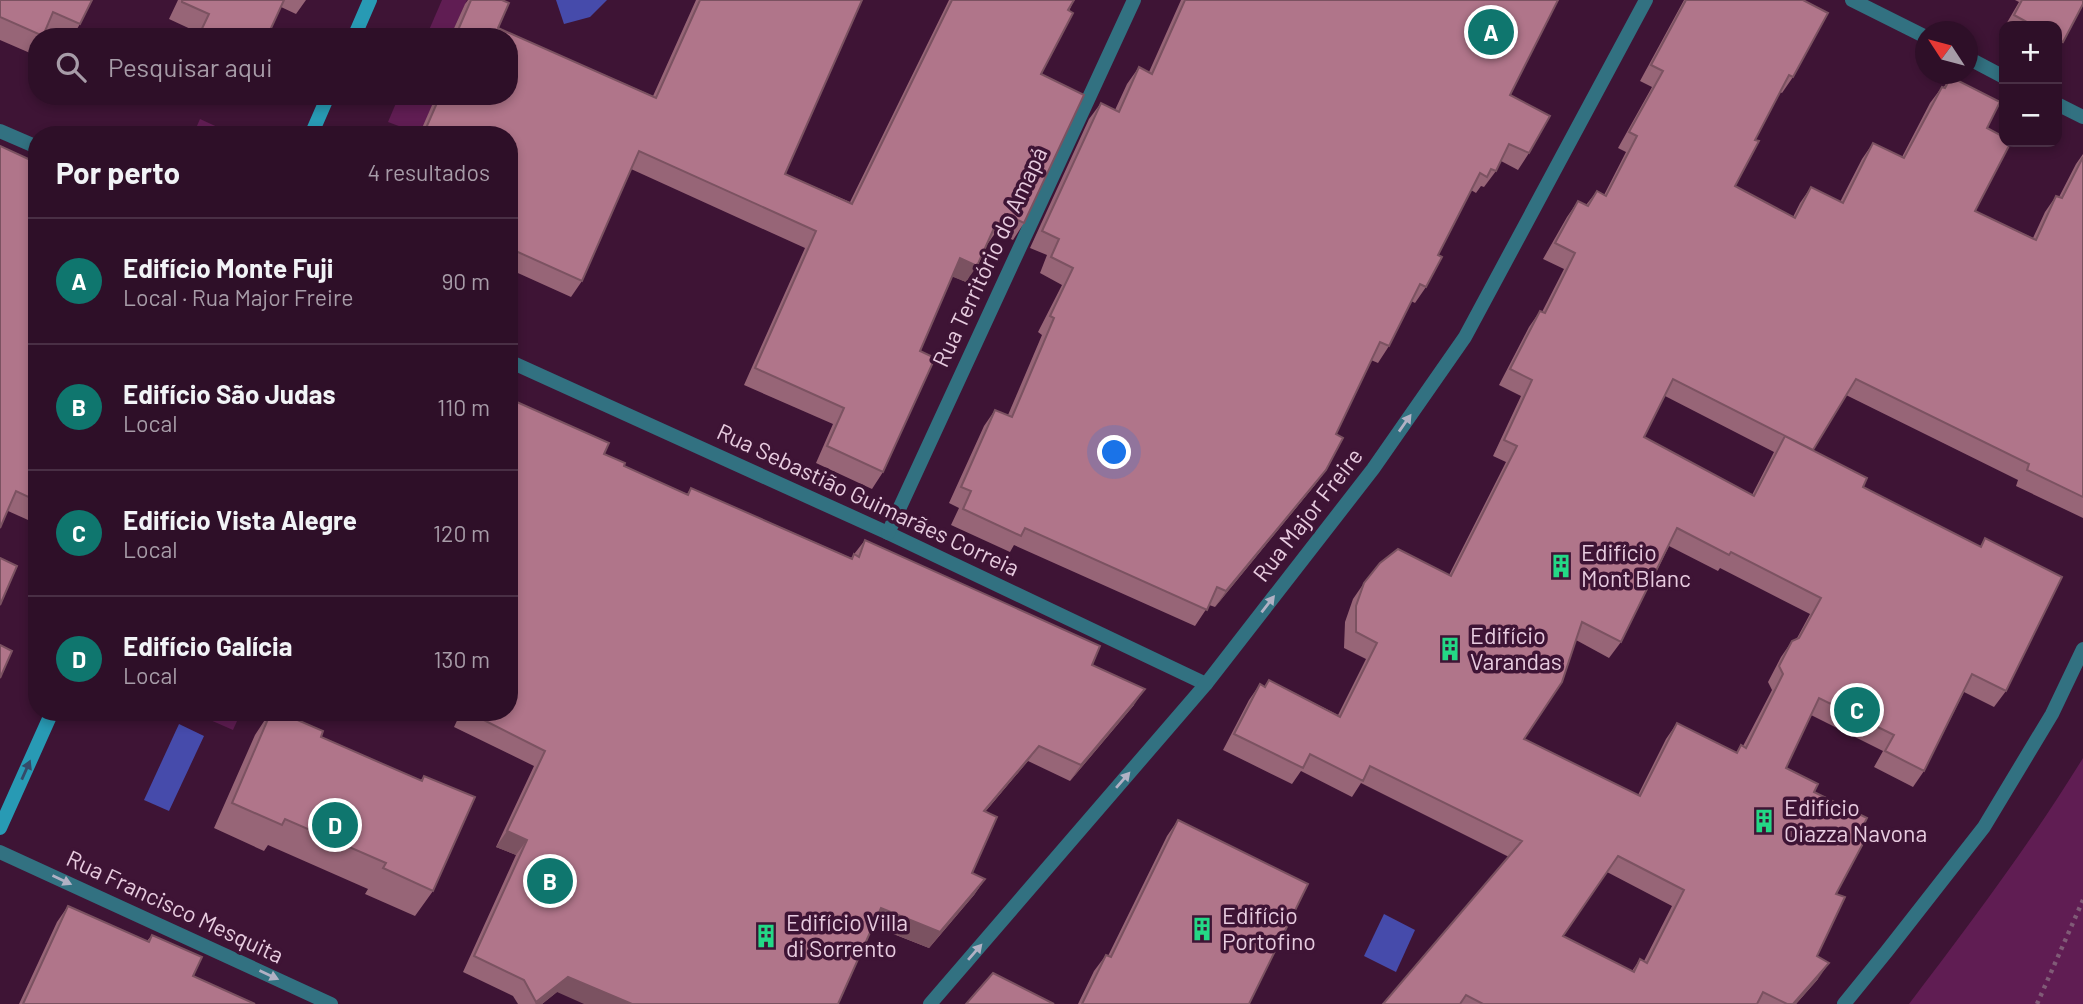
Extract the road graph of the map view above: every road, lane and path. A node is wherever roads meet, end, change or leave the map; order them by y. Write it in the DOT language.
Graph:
graph roads {
  1 [pos="370,0"];
  2 [pos="1134,0"];
  3 [pos="1646,0"];
  4 [pos="1852,0"];
  5 [pos="358,28"];
  6 [pos="1915,32"];
  7 [pos="1978,63"];
  8 [pos="1999,74"];
  9 [pos="324,105"];
  10 [pos="2062,106"];
  11 [pos="2083,117"];
  12 [pos="315,126"];
  13 [pos="0,131"];
  14 [pos="28,143"];
  15 [pos="518,365"];
  16 [pos="888,533"];
  17 [pos="2083,649"];
  18 [pos="1206,684"];
  19 [pos="48,721"];
  20 [pos="0,828"];
  21 [pos="0,852"];
  22 [pos="2083,900"];
  23 [pos="331,1004"];
  24 [pos="930,1004"];
  25 [pos="1844,1004"];
  26 [pos="2037,1004"];
  1 -- 5 [label="street"];
  2 -- 16 [label="street, Rua Território do Amapá"];
  18 -- 3 [label="street, Rua Major Freire, one-way"];
  4 -- 6 [label="street"];
  7 -- 8 [label="street"];
  9 -- 12 [label="street"];
  10 -- 11 [label="street"];
  13 -- 14 [label="street"];
  15 -- 16 [label="street, Rua Sebastião Guimarães Correia"];
  16 -- 18 [label="street, Rua Sebastião Guimarães Correia"];
  17 -- 25 [label="street"];
  24 -- 18 [label="street, Rua Major Freire, one-way"];
  20 -- 19 [label="street, one-way"];
  21 -- 23 [label="street, Rua Francisco Mesquita, one-way"];
  22 -- 26 [label="path"];
}
